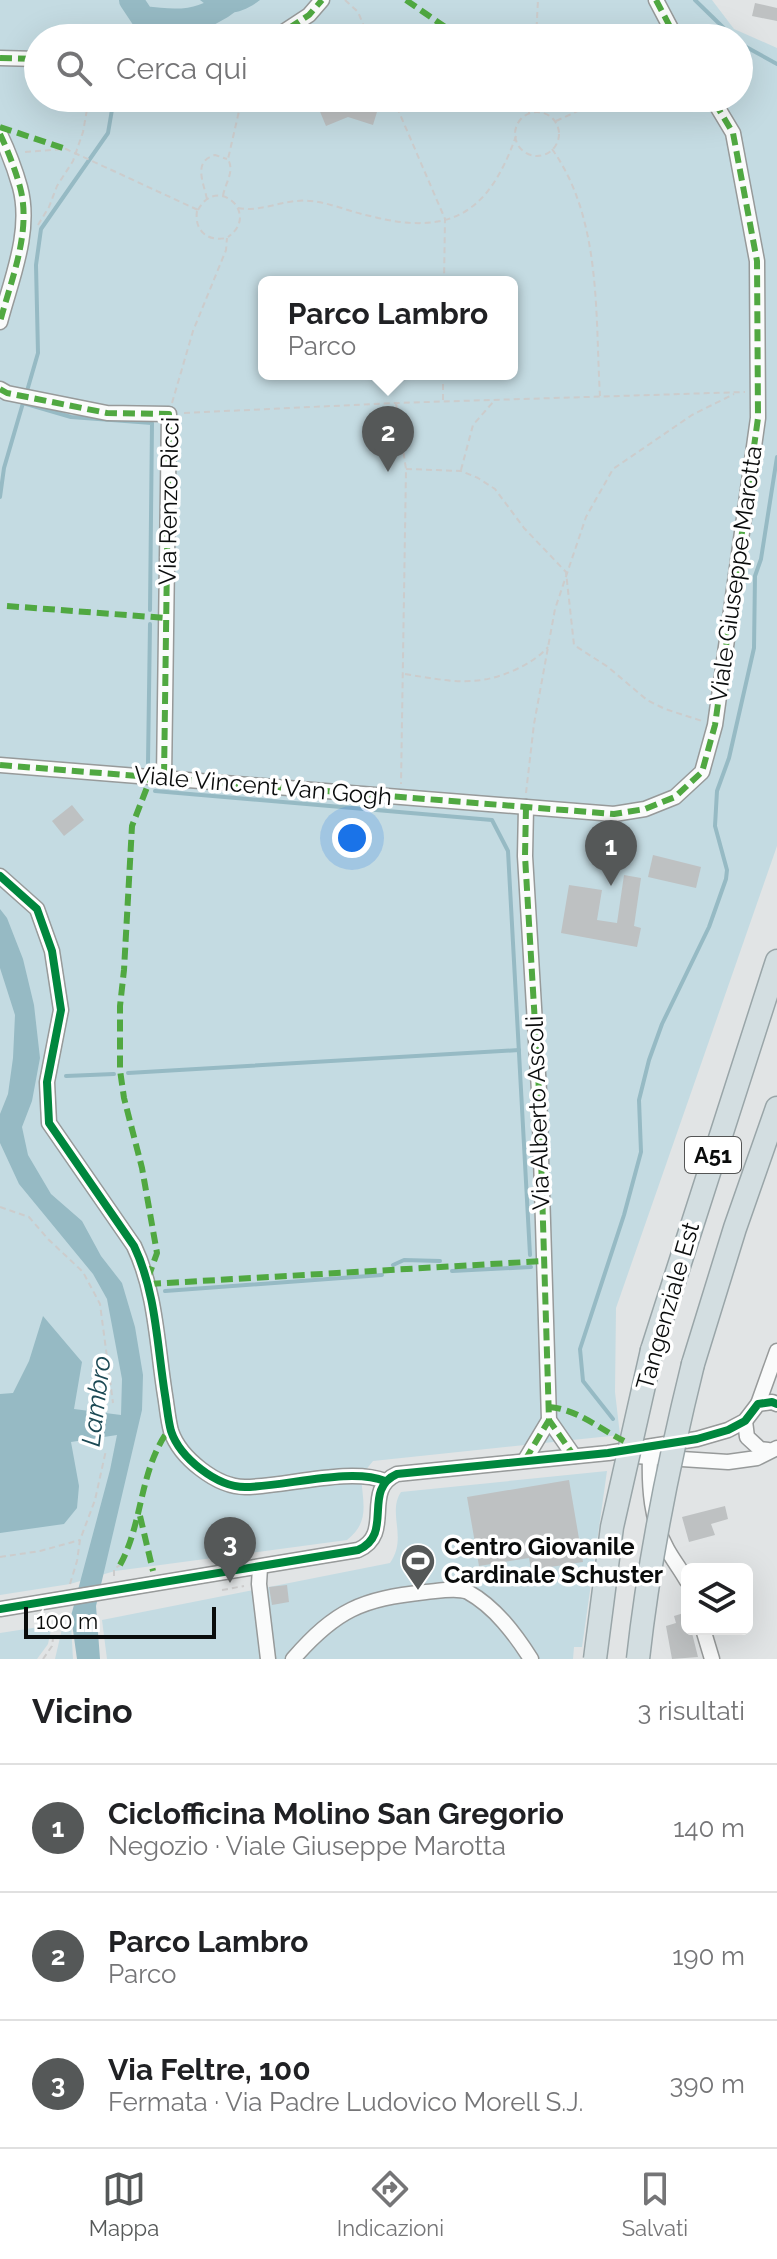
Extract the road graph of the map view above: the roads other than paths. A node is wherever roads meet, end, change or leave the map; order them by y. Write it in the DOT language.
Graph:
graph roads {
  1 [pos="322,0"];
  2 [pos="656,0"];
  3 [pos="295,24"];
  4 [pos="669,24"];
  5 [pos="0,58"];
  6 [pos="24,59"];
  7 [pos="720,112"];
  8 [pos="0,134"];
  9 [pos="0,322"];
  10 [pos="0,389"];
  11 [pos="0,765"];
  12 [pos="164,778"];
  13 [pos="526,807"];
  14 [pos="0,876"];
  15 [pos="777,961"];
  16 [pos="777,1108"];
  17 [pos="777,1351"];
  18 [pos="758,1404"];
  19 [pos="777,1404"];
  20 [pos="549,1420"];
  21 [pos="745,1421"];
  22 [pos="773,1449"];
  23 [pos="608,1453"];
  24 [pos="574,1456"];
  25 [pos="650,1456"];
  26 [pos="525,1460"];
  27 [pos="385,1481"];
  28 [pos="260,1567"];
  29 [pos="681,1572"];
  30 [pos="0,1609"];
  31 [pos="705,1635"];
  32 [pos="268,1654"];
  33 [pos="280,1659"];
  34 [pos="293,1659"];
  35 [pos="531,1659"];
  36 [pos="595,1659"];
  37 [pos="638,1659"];
  38 [pos="712,1659"];
  1 -- 3 [label="street"];
  2 -- 4 [label="street"];
  5 -- 6 [label="street"];
  7 -- 13 [label="street, Viale Giuseppe Marotta"];
  8 -- 9 [label="street"];
  10 -- 12 [label="street, Via Renzo Ricci"];
  11 -- 12 [label="street, Viale Vincent Van Gogh"];
  12 -- 13 [label="street, Viale Vincent Van Gogh"];
  13 -- 20 [label="street, Via Alberto Ascoli"];
  14 -- 27 [label="street"];
  15 -- 36 [label="highway, Tangenziale Est / A51, bridge"];
  16 -- 37 [label="highway, Tangenziale Est / A51, bridge"];
  17 -- 18 [label="street"];
  18 -- 19 [label="street"];
  18 -- 21 [label="street"];
  20 -- 24 [label="street"];
  20 -- 26 [label="street"];
  21 -- 22 [label="street"];
  21 -- 23 [label="street"];
  22 -- 25 [label="street"];
  23 -- 24 [label="street"];
  23 -- 25 [label="street"];
  24 -- 26 [label="street"];
  25 -- 29 [label="street"];
  26 -- 27 [label="street"];
  27 -- 28 [label="street"];
  28 -- 30 [label="street"];
  28 -- 32 [label="street"];
  31 -- 38 [label="street"];
  32 -- 33 [label="street"];
  34 -- 35 [label="street"];
}
